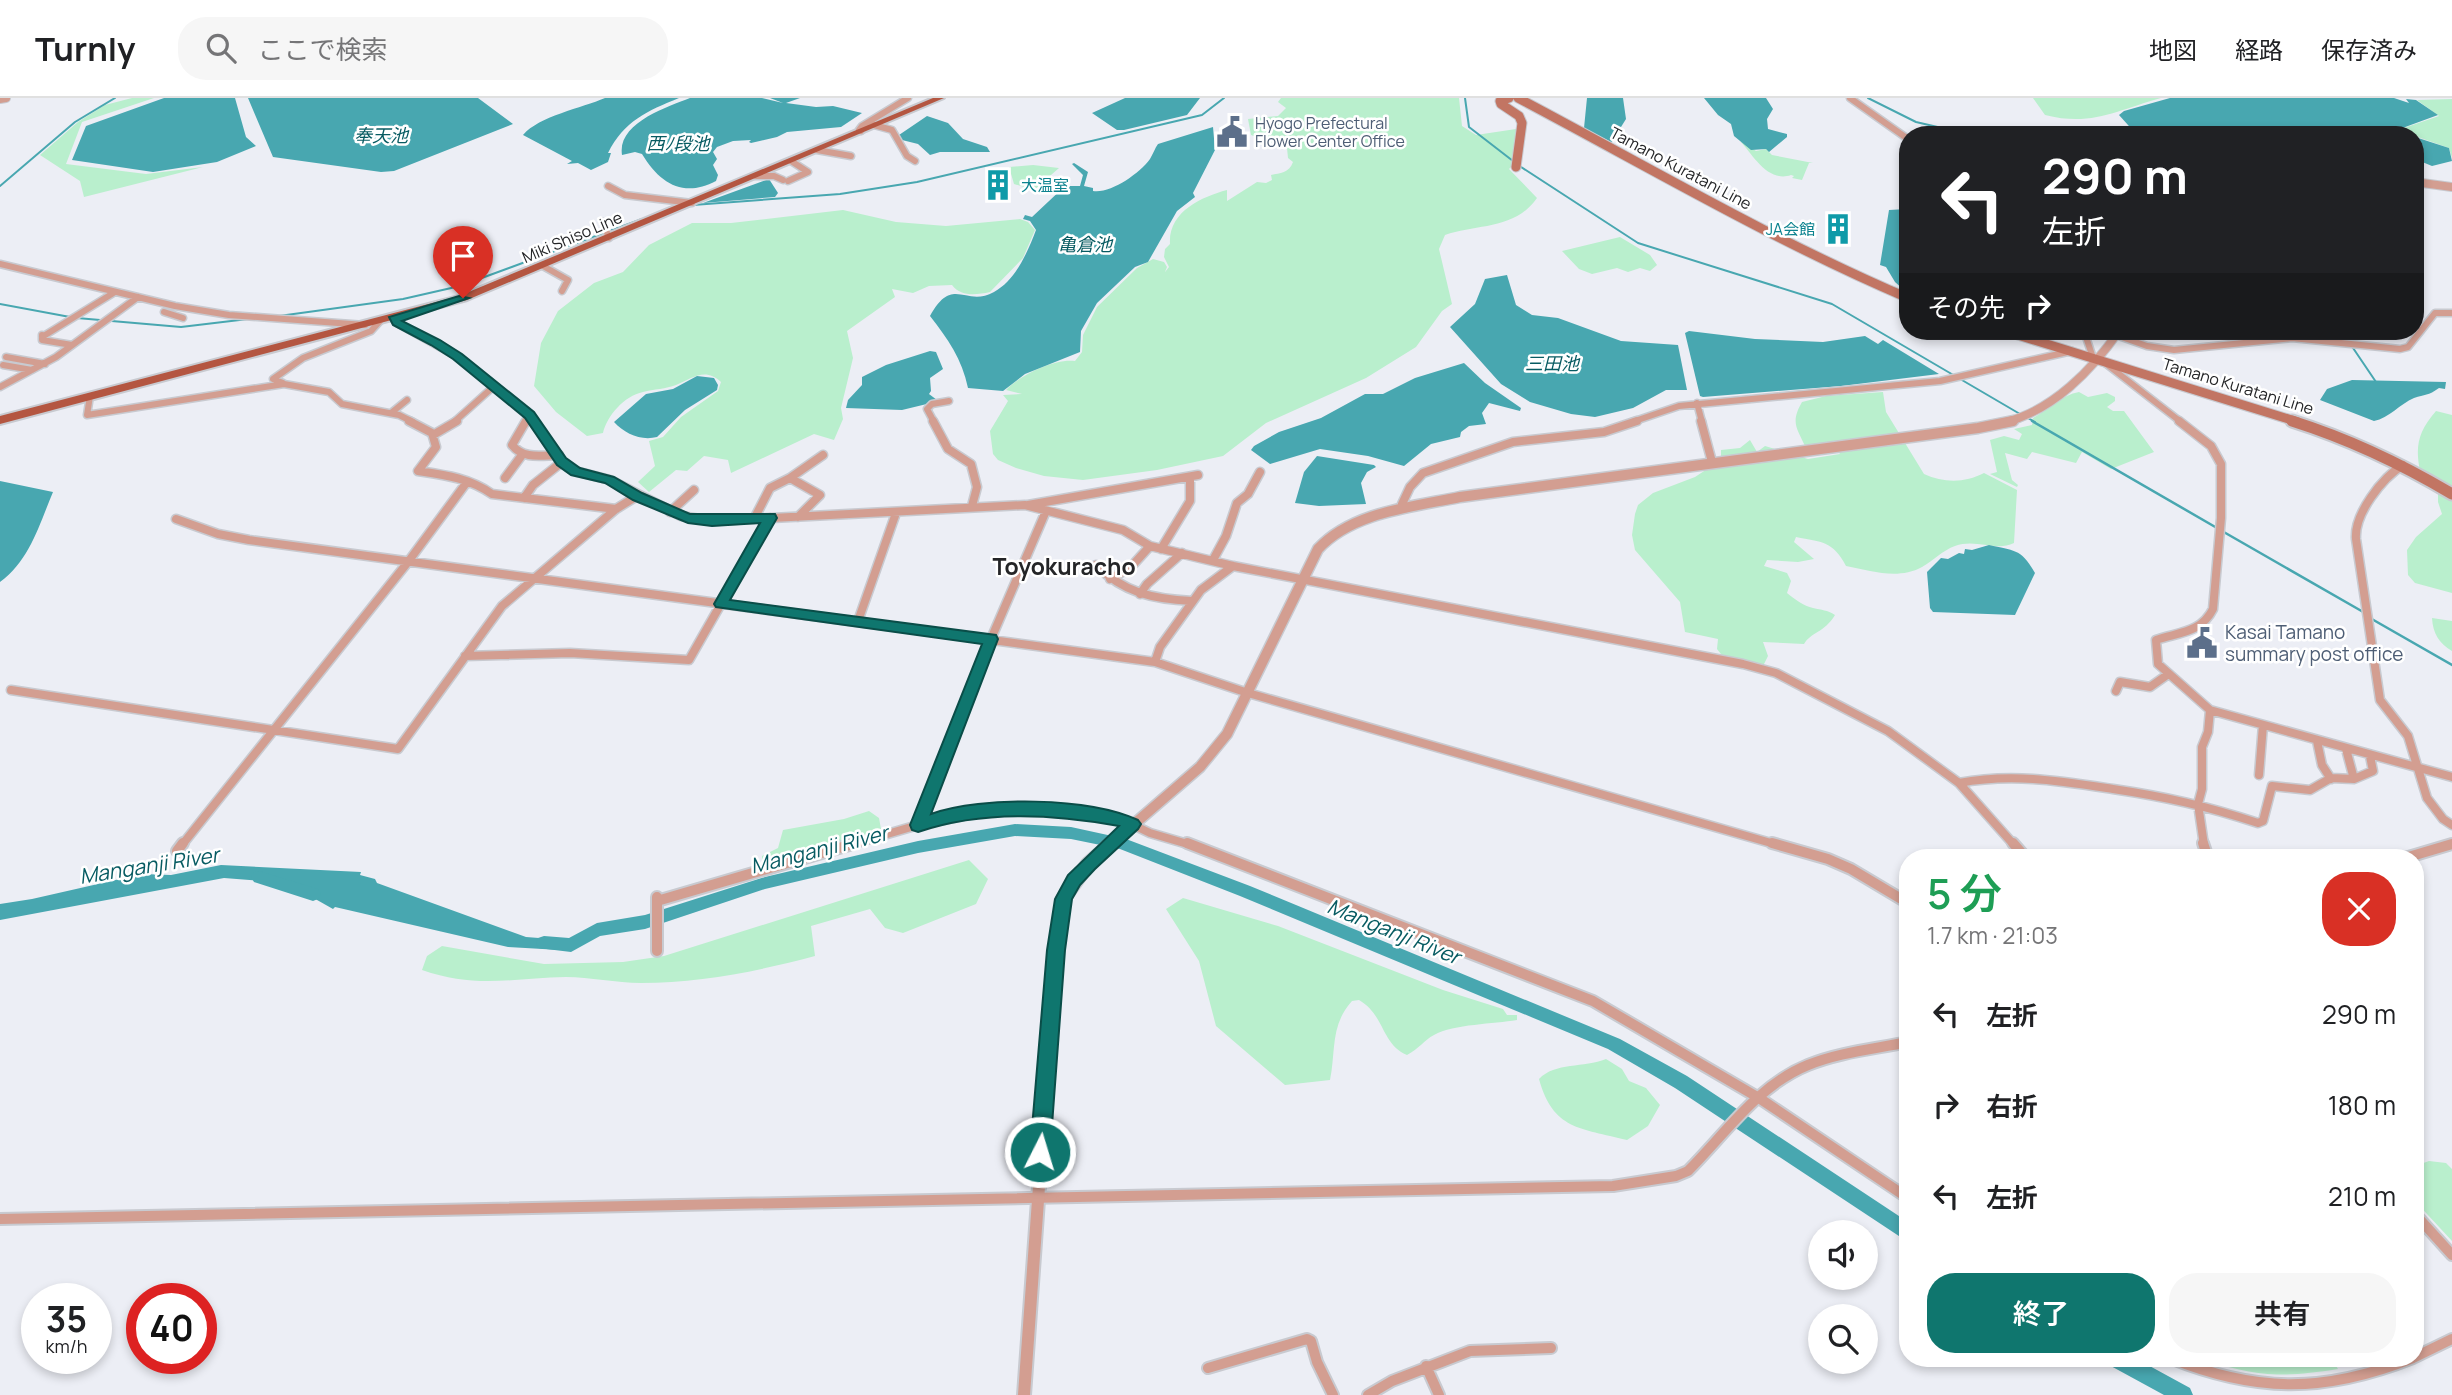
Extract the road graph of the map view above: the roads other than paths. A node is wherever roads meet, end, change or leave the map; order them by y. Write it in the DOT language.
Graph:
graph roads {
  1 [pos="6,98"];
  2 [pos="908,98"];
  3 [pos="940,98"];
  4 [pos="1509,98"];
  5 [pos="1518,98"];
  6 [pos="1850,98"];
  7 [pos="0,99"];
  8 [pos="874,125"];
  9 [pos="861,131"];
  10 [pos="1899,133"];
  11 [pos="817,150"];
  12 [pos="851,156"];
  13 [pos="791,161"];
  14 [pos="915,161"];
  15 [pos="1516,167"];
  16 [pos="756,176"];
  17 [pos="2424,183"];
  18 [pos="608,186"];
  19 [pos="2452,187"];
  20 [pos="692,204"];
  21 [pos="603,222"];
  22 [pos="610,239"];
  23 [pos="0,264"];
  24 [pos="543,266"];
  25 [pos="562,290"];
  26 [pos="115,292"];
  27 [pos="1899,294"];
  28 [pos="138,297"];
  29 [pos="175,306"];
  30 [pos="192,309"];
  31 [pos="2452,313"];
  32 [pos="395,317"];
  33 [pos="380,321"];
  34 [pos="365,325"];
  35 [pos="2424,327"];
  36 [pos="2035,340"];
  37 [pos="2088,340"];
  38 [pos="2112,340"];
  39 [pos="2134,340"];
  40 [pos="2272,340"];
  41 [pos="2312,340"];
  42 [pos="2414,340"];
  43 [pos="72,345"];
  44 [pos="2072,351"];
  45 [pos="2095,358"];
  46 [pos="45,364"];
  47 [pos="32,370"];
  48 [pos="286,384"];
  49 [pos="0,387"];
  50 [pos="493,387"];
  51 [pos="90,397"];
  52 [pos="407,400"];
  53 [pos="949,401"];
  54 [pos="1697,404"];
  55 [pos="391,412"];
  56 [pos="530,416"];
  57 [pos="0,420"];
  58 [pos="433,435"];
  59 [pos="522,455"];
  60 [pos="822,455"];
  61 [pos="560,458"];
  62 [pos="1712,462"];
  63 [pos="2403,465"];
  64 [pos="1260,472"];
  65 [pos="505,478"];
  66 [pos="790,478"];
  67 [pos="467,482"];
  68 [pos="694,490"];
  69 [pos="2452,494"];
  70 [pos="637,496"];
  71 [pos="524,498"];
  72 [pos="1025,505"];
  73 [pos="972,506"];
  74 [pos="1406,508"];
  75 [pos="616,509"];
  76 [pos="1046,511"];
  77 [pos="670,512"];
  78 [pos="896,513"];
  79 [pos="798,517"];
  80 [pos="770,518"];
  81 [pos="176,519"];
  82 [pos="754,519"];
  83 [pos="1150,546"];
  84 [pos="1161,548"];
  85 [pos="1182,553"];
  86 [pos="1213,560"];
  87 [pos="408,562"];
  88 [pos="1096,565"];
  89 [pos="1233,566"];
  90 [pos="536,578"];
  91 [pos="1110,579"];
  92 [pos="1303,579"];
  93 [pos="1140,594"];
  94 [pos="1192,601"];
  95 [pos="721,604"];
  96 [pos="858,621"];
  97 [pos="991,639"];
  98 [pos="465,656"];
  99 [pos="1155,662"];
  100 [pos="2167,675"];
  101 [pos="11,690"];
  102 [pos="2116,691"];
  103 [pos="1248,693"];
  104 [pos="2210,710"];
  105 [pos="2263,725"];
  106 [pos="272,730"];
  107 [pos="2316,741"];
  108 [pos="2346,749"];
  109 [pos="2370,756"];
  110 [pos="2416,768"];
  111 [pos="2259,775"];
  112 [pos="2452,777"];
  113 [pos="2330,779"];
  114 [pos="2354,779"];
  115 [pos="1959,783"];
  116 [pos="2198,804"];
  117 [pos="918,825"];
  118 [pos="2452,825"];
  119 [pos="1131,826"];
  120 [pos="2452,844"];
  121 [pos="2018,849"];
  122 [pos="2205,849"];
  123 [pos="177,851"];
  124 [pos="2424,853"];
  125 [pos="1899,898"];
  126 [pos="657,951"];
  127 [pos="1899,1044"];
  128 [pos="1758,1100"];
  129 [pos="1899,1192"];
  130 [pos="1036,1197"];
  131 [pos="0,1219"];
  132 [pos="2424,1224"];
  133 [pos="2452,1255"];
  134 [pos="2452,1339"];
  135 [pos="1551,1348"];
  136 [pos="2424,1352"];
  137 [pos="1426,1366"];
  138 [pos="2200,1367"];
  139 [pos="2384,1367"];
  140 [pos="1208,1368"];
  141 [pos="1024,1395"];
  142 [pos="1333,1395"];
  143 [pos="1368,1395"];
  144 [pos="1439,1395"];
  1 -- 7 [label="street"];
  2 -- 9 [label="street"];
  3 -- 8 [label="main road, Miki Shiso Line"];
  4 -- 15 [label="main road"];
  5 -- 27 [label="main road, Tamano Kuratani Line"];
  6 -- 10 [label="street"];
  8 -- 9 [label="main road, Miki Shiso Line"];
  8 -- 14 [label="street"];
  9 -- 11 [label="main road, Miki Shiso Line"];
  11 -- 12 [label="street"];
  11 -- 13 [label="main road, Miki Shiso Line"];
  13 -- 16 [label="main road, Miki Shiso Line"];
  13 -- 16 [label="street"];
  16 -- 20 [label="main road, Miki Shiso Line"];
  17 -- 19 [label="street"];
  18 -- 20 [label="street"];
  20 -- 22 [label="main road, Miki Shiso Line"];
  21 -- 22 [label="street"];
  22 -- 24 [label="main road, Miki Shiso Line"];
  23 -- 26 [label="street"];
  24 -- 25 [label="street"];
  24 -- 32 [label="main road, Miki Shiso Line"];
  26 -- 28 [label="street"];
  26 -- 43 [label="street"];
  28 -- 29 [label="street"];
  28 -- 43 [label="street"];
  29 -- 30 [label="street"];
  29 -- 30 [label="street"];
  30 -- 34 [label="street"];
  31 -- 35 [label="street"];
  32 -- 33 [label="main road, Miki Shiso Line"];
  32 -- 50 [label="street"];
  33 -- 34 [label="main road, Miki Shiso Line"];
  33 -- 48 [label="street"];
  34 -- 51 [label="main road, Miki Shiso Line"];
  36 -- 44 [label="main road, Tamano Kuratani Line"];
  37 -- 45 [label="street"];
  38 -- 45 [label="street"];
  39 -- 40 [label="street"];
  41 -- 42 [label="street"];
  43 -- 46 [label="street"];
  44 -- 45 [label="main road, Tamano Kuratani Line"];
  44 -- 54 [label="street"];
  45 -- 62 [label="street"];
  45 -- 63 [label="main road, Tamano Kuratani Line"];
  45 -- 100 [label="street"];
  46 -- 47 [label="street"];
  46 -- 47 [label="street"];
  47 -- 49 [label="street"];
  48 -- 51 [label="street"];
  48 -- 55 [label="street"];
  50 -- 56 [label="street"];
  50 -- 58 [label="street"];
  51 -- 57 [label="main road, Miki Shiso Line"];
  52 -- 55 [label="street"];
  53 -- 73 [label="street"];
  54 -- 62 [label="street"];
  54 -- 74 [label="street"];
  55 -- 58 [label="street"];
  56 -- 59 [label="street"];
  56 -- 61 [label="street"];
  58 -- 67 [label="street"];
  59 -- 61 [label="street"];
  59 -- 65 [label="street"];
  60 -- 66 [label="street"];
  61 -- 70 [label="street"];
  61 -- 71 [label="street"];
  62 -- 74 [label="street"];
  63 -- 69 [label="main road, Tamano Kuratani Line"];
  63 -- 110 [label="street"];
  64 -- 86 [label="street"];
  66 -- 79 [label="street"];
  66 -- 82 [label="street"];
  67 -- 71 [label="street"];
  67 -- 87 [label="street"];
  68 -- 77 [label="street"];
  70 -- 75 [label="street"];
  70 -- 77 [label="street"];
  71 -- 75 [label="street"];
  72 -- 73 [label="street"];
  72 -- 76 [label="street"];
  72 -- 84 [label="street"];
  73 -- 78 [label="street"];
  74 -- 92 [label="street"];
  75 -- 90 [label="street"];
  76 -- 83 [label="street"];
  76 -- 97 [label="street"];
  77 -- 82 [label="street"];
  78 -- 79 [label="street"];
  78 -- 96 [label="street"];
  79 -- 80 [label="street"];
  80 -- 82 [label="street"];
  80 -- 95 [label="street"];
  81 -- 87 [label="street"];
  83 -- 84 [label="street"];
  83 -- 91 [label="street"];
  84 -- 85 [label="street"];
  85 -- 86 [label="street"];
  85 -- 93 [label="street"];
  86 -- 89 [label="street"];
  87 -- 90 [label="street"];
  87 -- 106 [label="street"];
  88 -- 91 [label="street"];
  89 -- 92 [label="street"];
  89 -- 94 [label="street"];
  90 -- 95 [label="street"];
  90 -- 98 [label="street"];
  91 -- 93 [label="street"];
  92 -- 103 [label="street"];
  92 -- 115 [label="street"];
  93 -- 94 [label="street"];
  94 -- 99 [label="street"];
  95 -- 96 [label="street"];
  95 -- 98 [label="street"];
  96 -- 97 [label="street"];
  97 -- 99 [label="street"];
  97 -- 117 [label="street"];
  98 -- 106 [label="street"];
  99 -- 103 [label="street"];
  100 -- 102 [label="street"];
  100 -- 104 [label="street"];
  101 -- 106 [label="street"];
  103 -- 119 [label="street"];
  103 -- 125 [label="street"];
  104 -- 105 [label="street"];
  104 -- 116 [label="street"];
  105 -- 107 [label="street"];
  105 -- 111 [label="street"];
  106 -- 123 [label="street"];
  107 -- 108 [label="street"];
  107 -- 113 [label="street"];
  108 -- 109 [label="street"];
  108 -- 114 [label="street"];
  109 -- 110 [label="street"];
  109 -- 114 [label="street"];
  110 -- 112 [label="street"];
  110 -- 118 [label="street"];
  113 -- 114 [label="street"];
  113 -- 116 [label="street"];
  115 -- 116 [label="street"];
  115 -- 121 [label="street"];
  116 -- 122 [label="street"];
  117 -- 119 [label="street"];
  117 -- 126 [label="street"];
  119 -- 128 [label="street"];
  119 -- 130 [label="street"];
  120 -- 124 [label="street"];
  127 -- 128 [label="street"];
  128 -- 129 [label="street"];
  128 -- 130 [label="street"];
  130 -- 131 [label="street"];
  130 -- 141 [label="street"];
  132 -- 133 [label="street"];
  134 -- 136 [label="street"];
  135 -- 137 [label="street"];
  137 -- 143 [label="street"];
  137 -- 144 [label="street"];
  138 -- 139 [label="street"];
  140 -- 142 [label="street"];
}
